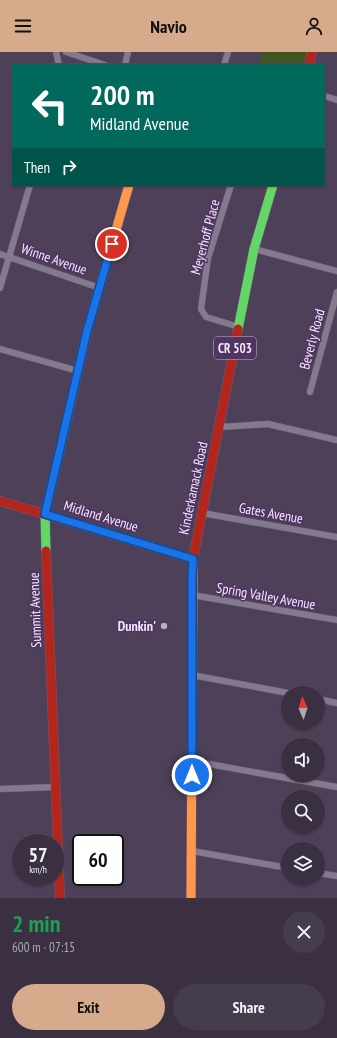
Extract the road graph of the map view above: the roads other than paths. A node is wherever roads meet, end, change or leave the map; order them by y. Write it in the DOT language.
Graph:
graph roads {
  1 [pos="56,52"];
  2 [pos="66,52"];
  3 [pos="128,52"];
  4 [pos="228,52"];
  5 [pos="312,52"];
  6 [pos="60,64"];
  7 [pos="102,64"];
  8 [pos="125,64"];
  9 [pos="224,64"];
  10 [pos="309,64"];
  11 [pos="325,96"];
  12 [pos="337,100"];
  13 [pos="30,186"];
  14 [pos="129,186"];
  15 [pos="231,186"];
  16 [pos="273,186"];
  17 [pos="254,249"];
  18 [pos="0,254"];
  19 [pos="9,256"];
  20 [pos="337,271"];
  21 [pos="0,288"];
  22 [pos="100,288"];
  23 [pos="337,292"];
  24 [pos="239,327"];
  25 [pos="0,349"];
  26 [pos="78,371"];
  27 [pos="310,392"];
  28 [pos="220,427"];
  29 [pos="337,440"];
  30 [pos="0,501"];
  31 [pos="202,513"];
  32 [pos="45,514"];
  33 [pos="337,537"];
  34 [pos="193,559"];
  35 [pos="192,595"];
  36 [pos="337,620"];
  37 [pos="192,675"];
  38 [pos="281,692"];
  39 [pos="325,700"];
  40 [pos="337,702"];
  41 [pos="192,761"];
  42 [pos="56,787"];
  43 [pos="337,787"];
  44 [pos="0,789"];
  45 [pos="192,851"];
  46 [pos="281,867"];
  47 [pos="325,874"];
  48 [pos="337,876"];
  49 [pos="60,898"];
  50 [pos="191,898"];
  1 -- 6 [label="street"];
  2 -- 7 [label="street"];
  3 -- 8 [label="street"];
  4 -- 9 [label="street"];
  5 -- 10 [label="street"];
  11 -- 12 [label="street"];
  13 -- 19 [label="street"];
  14 -- 22 [label="street, Summit Avenue"];
  15 -- 24 [label="street, Meyerhoff Place"];
  16 -- 17 [label="street, Kinderkamack Road / CR 503"];
  17 -- 20 [label="street"];
  17 -- 24 [label="street, Kinderkamack Road / CR 503"];
  18 -- 19 [label="street, Winne Avenue"];
  19 -- 21 [label="street"];
  19 -- 22 [label="street, Winne Avenue"];
  22 -- 26 [label="street, Summit Avenue"];
  23 -- 27 [label="street, Beverly Road"];
  24 -- 28 [label="street, Kinderkamack Road / CR 503"];
  25 -- 26 [label="street"];
  26 -- 32 [label="street, Summit Avenue"];
  28 -- 29 [label="street"];
  28 -- 31 [label="street, Kinderkamack Road / CR 503"];
  30 -- 32 [label="street, Midland Avenue"];
  31 -- 33 [label="street, Gates Avenue"];
  31 -- 34 [label="street, Kinderkamack Road / CR 503"];
  32 -- 34 [label="street, Midland Avenue"];
  32 -- 42 [label="street, Summit Avenue"];
  34 -- 35 [label="street, Kinderkamack Road / CR 503"];
  35 -- 36 [label="street, Spring Valley Avenue"];
  35 -- 37 [label="street, Kinderkamack Road / CR 503"];
  37 -- 38 [label="street"];
  37 -- 41 [label="street, Kinderkamack Road / CR 503"];
  39 -- 40 [label="street"];
  41 -- 43 [label="street"];
  41 -- 45 [label="street, Kinderkamack Road / CR 503"];
  42 -- 44 [label="street"];
  42 -- 49 [label="street, Summit Avenue"];
  45 -- 46 [label="street"];
  45 -- 50 [label="street, Kinderkamack Road / CR 503"];
  47 -- 48 [label="street"];
}
